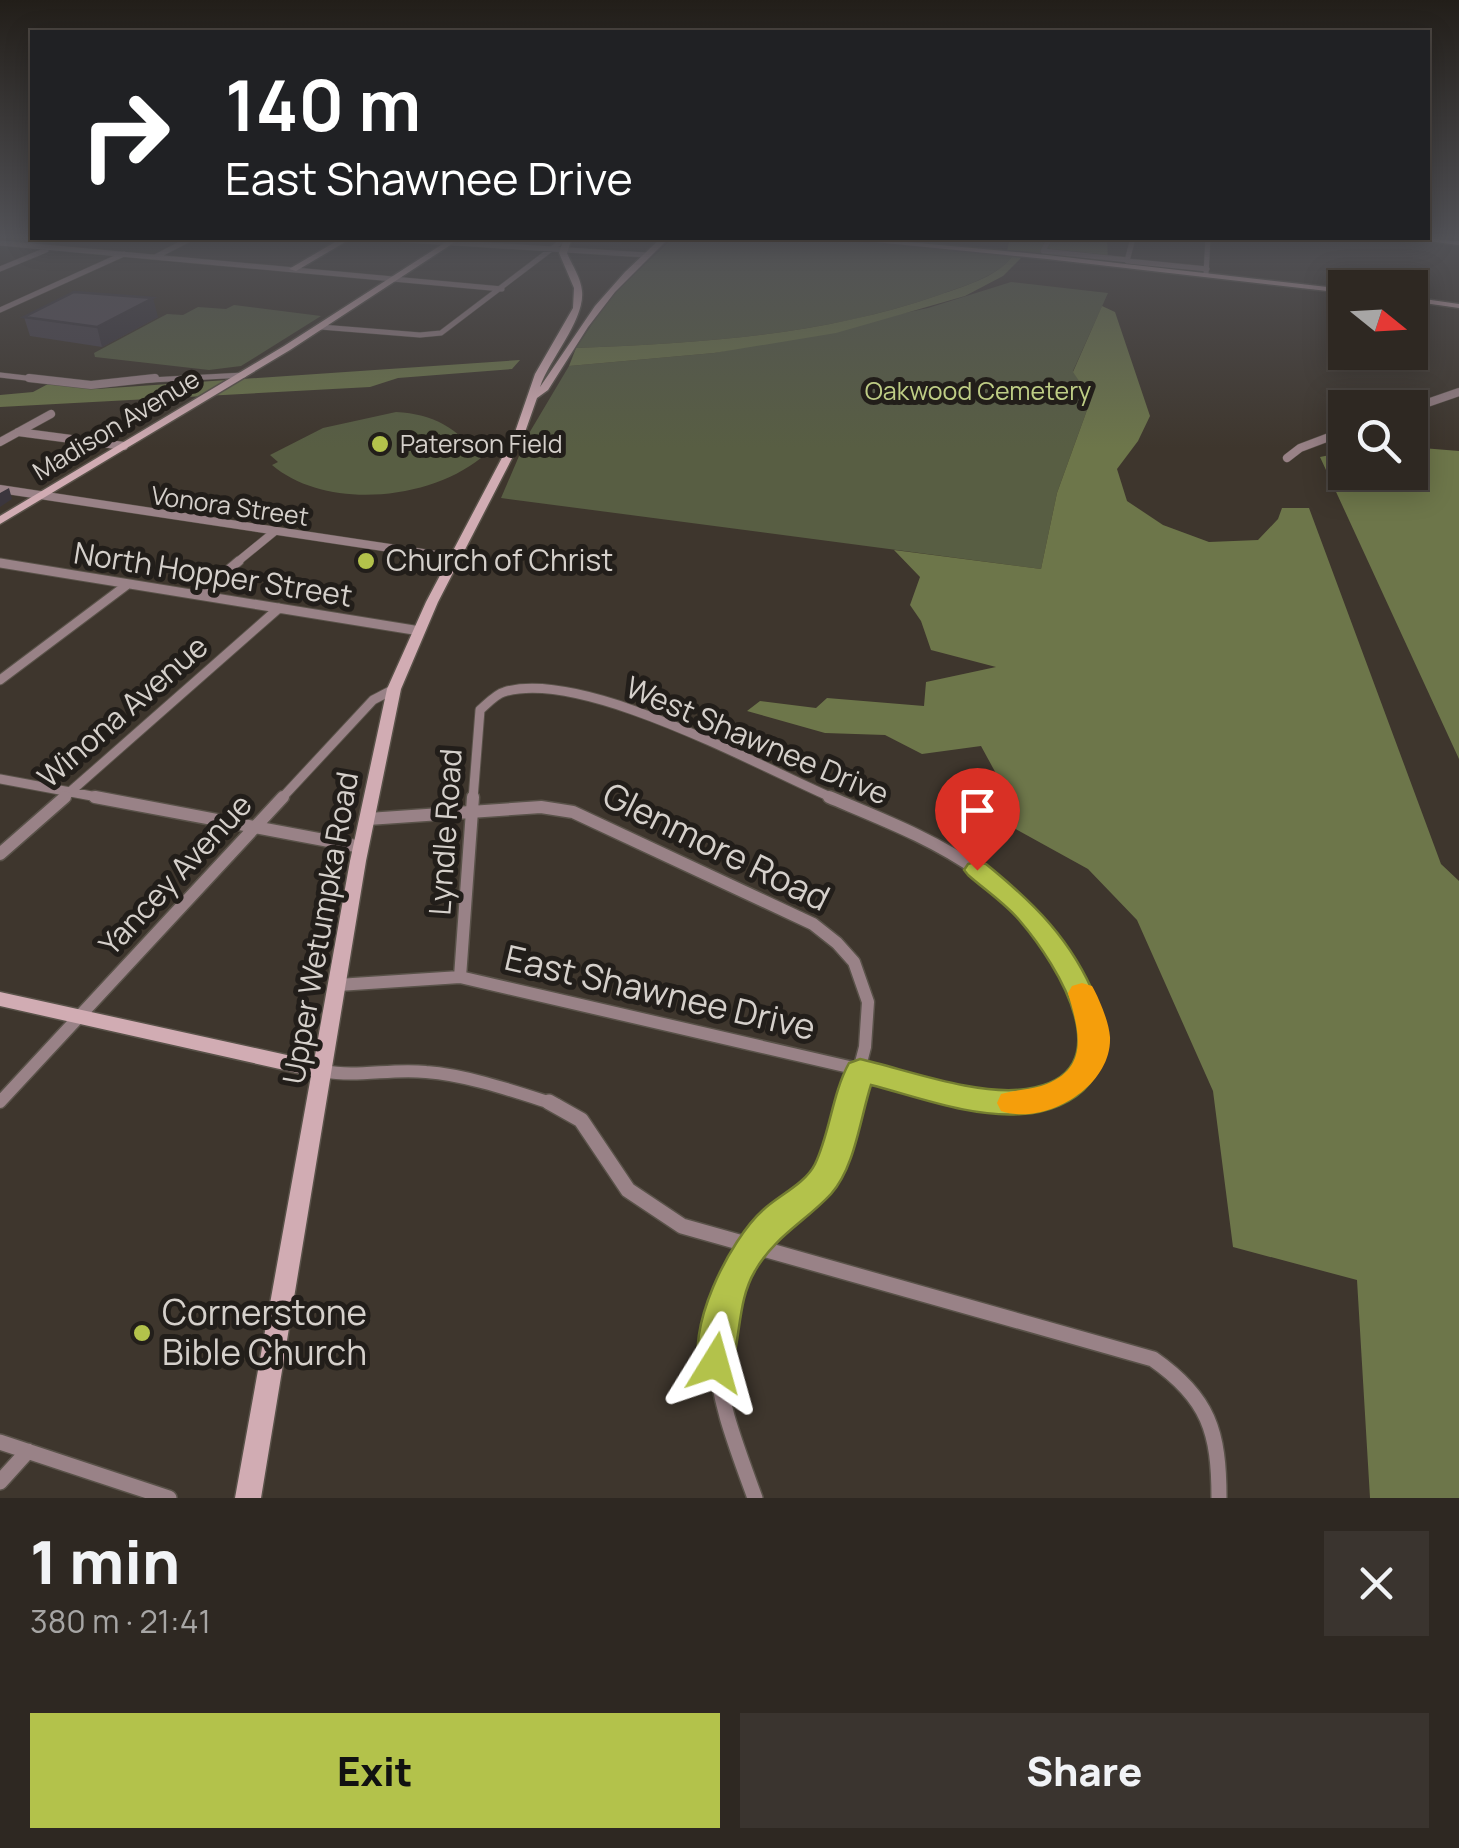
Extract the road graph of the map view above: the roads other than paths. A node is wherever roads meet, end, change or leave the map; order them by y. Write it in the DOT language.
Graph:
graph roads {
  1 [pos="351,308"];
  2 [pos="476,308"];
  3 [pos="578,308"];
  4 [pos="596,308"];
  5 [pos="321,327"];
  6 [pos="562,336"];
  7 [pos="574,336"];
  8 [pos="0,375"];
  9 [pos="239,378"];
  10 [pos="1459,392"];
  11 [pos="536,395"];
  12 [pos="1428,402"];
  13 [pos="51,414"];
  14 [pos="18,432"];
  15 [pos="1328,438"];
  16 [pos="0,442"];
  17 [pos="124,446"];
  18 [pos="1287,458"];
  19 [pos="0,489"];
  20 [pos="40,496"];
  21 [pos="0,521"];
  22 [pos="274,532"];
  23 [pos="456,558"];
  24 [pos="0,563"];
  25 [pos="128,584"];
  26 [pos="198,595"];
  27 [pos="279,608"];
  28 [pos="420,630"];
  29 [pos="0,680"];
  30 [pos="394,689"];
  31 [pos="492,695"];
  32 [pos="0,779"];
  33 [pos="70,792"];
  34 [pos="473,811"];
  35 [pos="368,819"];
  36 [pos="253,828"];
  37 [pos="361,847"];
  38 [pos="0,854"];
  39 [pos="460,977"];
  40 [pos="338,984"];
  41 [pos="0,999"];
  42 [pos="79,1017"];
  43 [pos="860,1071"];
  44 [pos="323,1072"];
  45 [pos="1078,1078"];
  46 [pos="0,1102"];
  47 [pos="753,1247"];
  48 [pos="0,1442"];
  49 [pos="28,1451"];
  50 [pos="0,1482"];
  51 [pos="169,1498"];
  52 [pos="248,1498"];
  53 [pos="756,1498"];
  54 [pos="1219,1498"];
  1 -- 5 [label="main road, Madison Avenue"];
  2 -- 5 [label="street"];
  3 -- 6 [label="main road, Upper Wetumpka Road"];
  4 -- 7 [label="main road, Upper Wetumpka Road"];
  5 -- 9 [label="main road, Madison Avenue"];
  6 -- 7 [label="main road"];
  6 -- 11 [label="main road, Upper Wetumpka Road"];
  7 -- 11 [label="main road, Upper Wetumpka Road"];
  8 -- 9 [label="street"];
  9 -- 17 [label="main road, Madison Avenue"];
  10 -- 12 [label="street"];
  11 -- 23 [label="main road, Upper Wetumpka Road"];
  13 -- 14 [label="street"];
  14 -- 16 [label="street"];
  14 -- 17 [label="street"];
  15 -- 18 [label="street"];
  17 -- 20 [label="main road, Madison Avenue"];
  19 -- 20 [label="street, Vonora Street"];
  20 -- 21 [label="main road, Madison Avenue"];
  20 -- 22 [label="street, Vonora Street"];
  22 -- 23 [label="street, Vonora Street"];
  22 -- 26 [label="street"];
  23 -- 28 [label="main road, Upper Wetumpka Road"];
  24 -- 25 [label="street, North Hopper Street"];
  25 -- 26 [label="street, North Hopper Street"];
  25 -- 29 [label="street"];
  26 -- 27 [label="street, North Hopper Street"];
  27 -- 28 [label="street, North Hopper Street"];
  27 -- 33 [label="street, Winona Avenue"];
  28 -- 30 [label="main road, Upper Wetumpka Road"];
  30 -- 35 [label="main road, Upper Wetumpka Road"];
  30 -- 36 [label="street, Yancey Avenue"];
  31 -- 34 [label="street, Lyndle Road"];
  31 -- 45 [label="street, West Shawnee Drive"];
  32 -- 33 [label="street"];
  33 -- 36 [label="street"];
  33 -- 38 [label="street, Winona Avenue"];
  34 -- 35 [label="street, Glenmore Road"];
  34 -- 39 [label="street, Lyndle Road"];
  34 -- 43 [label="street, Glenmore Road"];
  35 -- 37 [label="main road, Upper Wetumpka Road"];
  36 -- 37 [label="street"];
  36 -- 42 [label="street, Yancey Avenue"];
  37 -- 40 [label="main road, Upper Wetumpka Road"];
  39 -- 40 [label="street, East Shawnee Drive"];
  39 -- 43 [label="street, East Shawnee Drive"];
  40 -- 44 [label="main road, Upper Wetumpka Road"];
  41 -- 42 [label="main road"];
  42 -- 44 [label="main road"];
  42 -- 46 [label="street, Yancey Avenue"];
  43 -- 45 [label="street, East Shawnee Drive"];
  43 -- 47 [label="street, Glenmore Road"];
  44 -- 47 [label="street"];
  44 -- 52 [label="main road, Upper Wetumpka Road"];
  47 -- 53 [label="street, Glenmore Road"];
  47 -- 54 [label="street"];
  48 -- 49 [label="street"];
  49 -- 50 [label="street"];
  49 -- 51 [label="street"];
}
